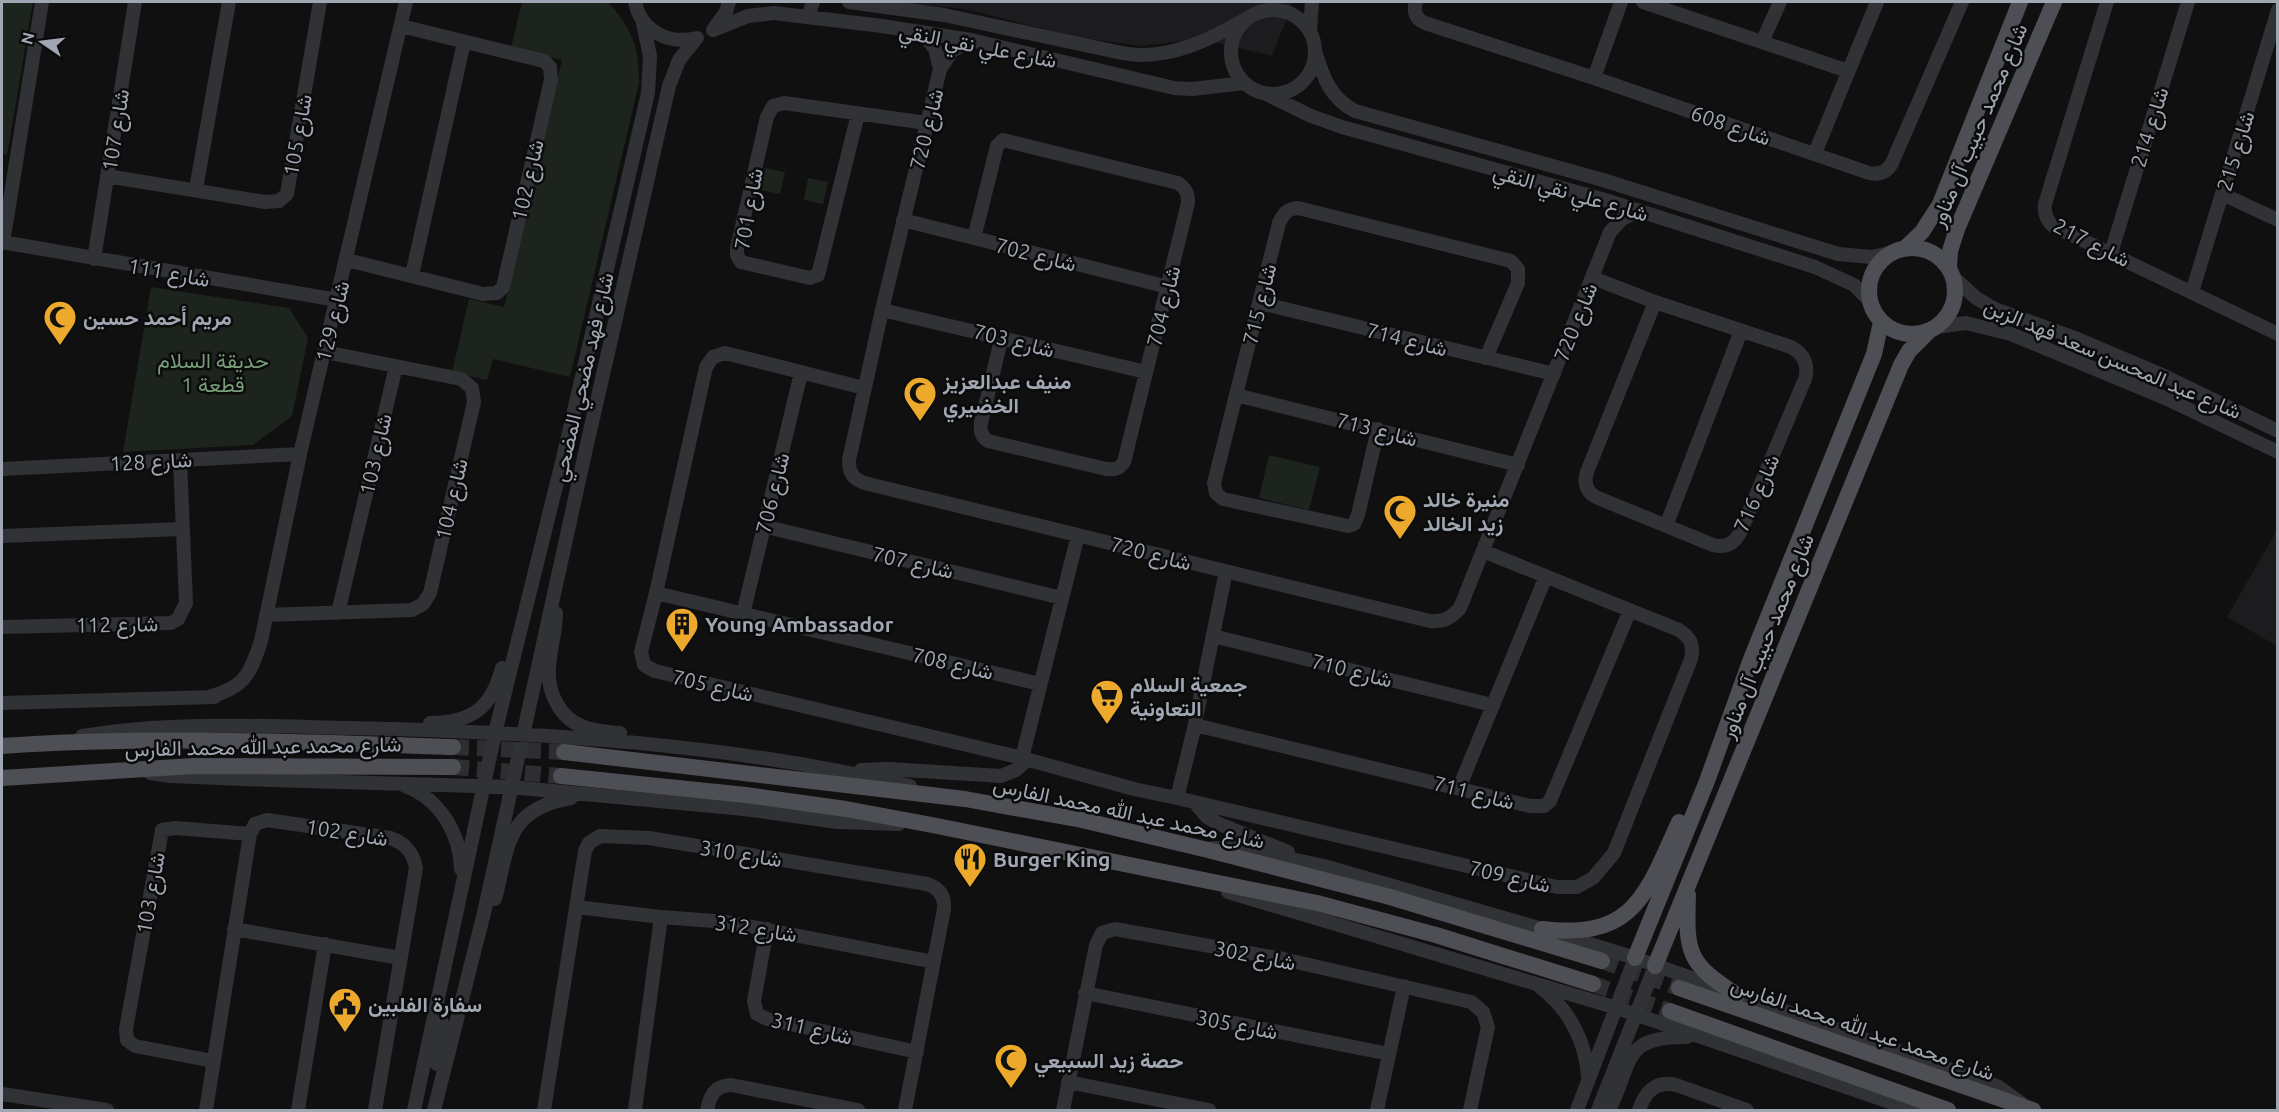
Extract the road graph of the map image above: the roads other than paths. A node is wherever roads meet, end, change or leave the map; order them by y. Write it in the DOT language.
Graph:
graph roads {
  1 [pos="42,2"];
  2 [pos="135,2"];
  3 [pos="229,2"];
  4 [pos="320,2"];
  5 [pos="406,2"];
  6 [pos="729,2"];
  7 [pos="813,2"];
  8 [pos="849,2"];
  9 [pos="1312,2"];
  10 [pos="1416,2"];
  11 [pos="1621,2"];
  12 [pos="1643,2"];
  13 [pos="1780,2"];
  14 [pos="1877,2"];
  15 [pos="1962,2"];
  16 [pos="2020,2"];
  17 [pos="2055,2"];
  18 [pos="2107,2"];
  19 [pos="2188,2"];
  20 [pos="636,8"];
  21 [pos="1264,9"];
  22 [pos="2277,10"];
  23 [pos="813,18"];
  24 [pos="401,26"];
  25 [pos="713,30"];
  26 [pos="1310,31"];
  27 [pos="922,32"];
  28 [pos="696,39"];
  29 [pos="971,40"];
  30 [pos="464,42"];
  31 [pos="1762,42"];
  32 [pos="1315,51"];
  33 [pos="940,69"];
  34 [pos="1848,71"];
  35 [pos="1594,78"];
  36 [pos="1245,83"];
  37 [pos="1266,94"];
  38 [pos="858,114"];
  39 [pos="643,117"];
  40 [pos="661,123"];
  41 [pos="927,123"];
  42 [pos="1815,153"];
  43 [pos="2,161"];
  44 [pos="16,164"];
  45 [pos="108,176"];
  46 [pos="196,189"];
  47 [pos="2222,194"];
  48 [pos="1602,200"];
  49 [pos="1638,211"];
  50 [pos="903,220"];
  51 [pos="2277,220"];
  52 [pos="1610,232"];
  53 [pos="974,238"];
  54 [pos="2,242"];
  55 [pos="1899,250"];
  56 [pos="2111,253"];
  57 [pos="94,259"];
  58 [pos="347,260"];
  59 [pos="1951,273"];
  60 [pos="412,275"];
  61 [pos="1593,279"];
  62 [pos="1168,287"];
  63 [pos="2192,292"];
  64 [pos="337,300"];
  65 [pos="1870,301"];
  66 [pos="1655,302"];
  67 [pos="1260,303"];
  68 [pos="882,310"];
  69 [pos="1881,322"];
  70 [pos="1933,329"];
  71 [pos="1741,331"];
  72 [pos="2277,334"];
  73 [pos="1002,336"];
  74 [pos="325,352"];
  75 [pos="1486,358"];
  76 [pos="396,366"];
  77 [pos="1146,372"];
  78 [pos="801,373"];
  79 [pos="1554,374"];
  80 [pos="864,388"];
  81 [pos="1236,395"];
  82 [pos="1378,429"];
  83 [pos="2277,431"];
  84 [pos="2277,452"];
  85 [pos="300,453"];
  86 [pos="180,460"];
  87 [pos="1518,465"];
  88 [pos="2,469"];
  89 [pos="763,526"];
  90 [pos="1666,526"];
  91 [pos="182,529"];
  92 [pos="1077,535"];
  93 [pos="2,536"];
  94 [pos="541,549"];
  95 [pos="1483,551"];
  96 [pos="1227,572"];
  97 [pos="1546,576"];
  98 [pos="553,593"];
  99 [pos="656,593"];
  100 [pos="1062,598"];
  101 [pos="1630,610"];
  102 [pos="338,613"];
  103 [pos="743,614"];
  104 [pos="266,615"];
  105 [pos="2,627"];
  106 [pos="1213,636"];
  107 [pos="1040,684"];
  108 [pos="2,703"];
  109 [pos="1492,705"];
  110 [pos="1195,725"];
  111 [pos="387,729"];
  112 [pos="495,733"];
  113 [pos="522,736"];
  114 [pos="48,743"];
  115 [pos="654,743"];
  116 [pos="2,746"];
  117 [pos="453,747"];
  118 [pos="564,752"];
  119 [pos="1007,755"];
  120 [pos="1024,759"];
  121 [pos="453,767"];
  122 [pos="139,770"];
  123 [pos="845,771"];
  124 [pos="561,776"];
  125 [pos="1001,776"];
  126 [pos="2,778"];
  127 [pos="1707,782"];
  128 [pos="400,784"];
  129 [pos="483,785"];
  130 [pos="510,787"];
  131 [pos="1459,788"];
  132 [pos="589,795"];
  133 [pos="1177,798"];
  134 [pos="965,799"];
  135 [pos="1195,803"];
  136 [pos="917,822"];
  137 [pos="250,834"];
  138 [pos="1208,850"];
  139 [pos="1324,866"];
  140 [pos="1196,878"];
  141 [pos="1688,882"];
  142 [pos="462,889"];
  143 [pos="576,907"];
  144 [pos="662,917"];
  145 [pos="234,929"];
  146 [pos="767,929"];
  147 [pos="1542,929"];
  148 [pos="325,944"];
  149 [pos="400,958"];
  150 [pos="1635,958"];
  151 [pos="1602,961"];
  152 [pos="934,962"];
  153 [pos="471,966"];
  154 [pos="1655,966"];
  155 [pos="1534,984"];
  156 [pos="1593,984"];
  157 [pos="1404,986"];
  158 [pos="1679,988"];
  159 [pos="1085,993"];
  160 [pos="1737,995"];
  161 [pos="1617,1008"];
  162 [pos="1670,1011"];
  163 [pos="1635,1015"];
  164 [pos="434,1020"];
  165 [pos="1701,1038"];
  166 [pos="916,1052"];
  167 [pos="1389,1054"];
  168 [pos="213,1061"];
  169 [pos="1588,1081"];
  170 [pos="1068,1082"];
  171 [pos="2,1094"];
  172 [pos="2029,1109"];
  173 [pos="107,1110"];
  174 [pos="206,1110"];
  175 [pos="298,1110"];
  176 [pos="375,1110"];
  177 [pos="414,1110"];
  178 [pos="429,1110"];
  179 [pos="434,1110"];
  180 [pos="544,1110"];
  181 [pos="635,1110"];
  182 [pos="707,1110"];
  183 [pos="858,1110"];
  184 [pos="906,1110"];
  185 [pos="1063,1110"];
  186 [pos="1209,1110"];
  187 [pos="1377,1110"];
  188 [pos="1470,1110"];
  189 [pos="1577,1110"];
  190 [pos="1598,1110"];
  191 [pos="1609,1110"];
  192 [pos="1639,1110"];
  193 [pos="1747,1110"];
  194 [pos="1913,1110"];
  195 [pos="1948,1110"];
  1 -- 44 [label="street"];
  2 -- 45 [label="street, شارع 107"];
  3 -- 46 [label="street"];
  4 -- 46 [label="street, شارع 105"];
  5 -- 24 [label="street, شارع 129"];
  6 -- 25 [label="street"];
  7 -- 23 [label="street"];
  8 -- 21 [label="street, شارع علي نقي النقي"];
  9 -- 26 [label="street"];
  10 -- 35 [label="street, شارع 608"];
  11 -- 35 [label="street"];
  12 -- 31 [label="street"];
  13 -- 31 [label="street"];
  14 -- 34 [label="street"];
  15 -- 42 [label="street, شارع 608"];
  16 -- 55 [label="main road, شارع محمد حبيب آل مناور"];
  17 -- 59 [label="main road, شارع محمد حبيب آل مناور"];
  18 -- 56 [label="street, شارع 217"];
  19 -- 56 [label="street, شارع 214"];
  20 -- 28 [label="street"];
  20 -- 39 [label="street, شارع فهد مضحي المضحي"];
  21 -- 26 [label="street"];
  21 -- 36 [label="street"];
  22 -- 47 [label="street, شارع 215"];
  23 -- 25 [label="street, شارع علي نقي النقي"];
  23 -- 27 [label="street, شارع علي نقي النقي"];
  24 -- 30 [label="street, شارع 102"];
  24 -- 58 [label="street, شارع 129"];
  25 -- 28 [label="street, شارع علي نقي النقي"];
  26 -- 32 [label="street"];
  27 -- 29 [label="street, شارع علي نقي النقي"];
  27 -- 33 [label="street, شارع 720"];
  28 -- 40 [label="street, شارع فهد مضحي المضحي"];
  29 -- 33 [label="street, شارع 720"];
  29 -- 36 [label="street, شارع علي نقي النقي"];
  30 -- 60 [label="street"];
  30 -- 60 [label="street, شارع 102"];
  31 -- 34 [label="street"];
  32 -- 37 [label="street"];
  32 -- 55 [label="street, شارع علي نقي النقي"];
  33 -- 41 [label="street, شارع 720"];
  34 -- 42 [label="street"];
  35 -- 42 [label="street, شارع 608"];
  36 -- 37 [label="street"];
  37 -- 48 [label="street, شارع علي نقي النقي"];
  38 -- 38 [label="street, شارع 701"];
  38 -- 41 [label="street, شارع 701"];
  39 -- 40 [label="street"];
  39 -- 94 [label="street, شارع فهد مضحي المضحي"];
  40 -- 98 [label="street, شارع فهد مضحي المضحي"];
  41 -- 50 [label="street, شارع 720"];
  43 -- 44 [label="street"];
  44 -- 54 [label="street"];
  45 -- 46 [label="street, شارع 105"];
  45 -- 57 [label="street, شارع 107"];
  47 -- 51 [label="street"];
  47 -- 63 [label="street, شارع 215"];
  48 -- 49 [label="street, شارع علي نقي النقي"];
  48 -- 52 [label="street"];
  49 -- 52 [label="street"];
  49 -- 65 [label="street, شارع علي نقي النقي"];
  50 -- 53 [label="street, شارع 702"];
  50 -- 68 [label="street, شارع 720"];
  52 -- 61 [label="street, شارع 720"];
  53 -- 62 [label="street, شارع 702"];
  53 -- 62 [label="street, شارع 704"];
  54 -- 57 [label="street, شارع 111"];
  55 -- 59 [label="main road"];
  55 -- 65 [label="main road"];
  56 -- 63 [label="street, شارع 217"];
  57 -- 64 [label="street, شارع 111"];
  58 -- 60 [label="street, شارع 102"];
  58 -- 64 [label="street, شارع 129"];
  59 -- 70 [label="main road"];
  59 -- 83 [label="street, شارع عبد المحسن سعد فهد الزبن"];
  61 -- 66 [label="street, شارع 716"];
  61 -- 79 [label="street, شارع 720"];
  62 -- 77 [label="street, شارع 704"];
  63 -- 72 [label="street, شارع 217"];
  64 -- 74 [label="street, شارع 129"];
  65 -- 69 [label="main road"];
  66 -- 71 [label="street, شارع 716"];
  66 -- 90 [label="street, شارع 716"];
  67 -- 75 [label="street, شارع 714"];
  67 -- 75 [label="street, شارع 715"];
  67 -- 81 [label="street, شارع 715"];
  68 -- 73 [label="street, شارع 703"];
  68 -- 80 [label="street, شارع 720"];
  69 -- 70 [label="main road"];
  69 -- 127 [label="main road, شارع محمد حبيب آل مناور"];
  70 -- 84 [label="street, شارع عبد المحسن سعد فهد الزبن"];
  70 -- 141 [label="main road, شارع محمد حبيب آل مناور"];
  71 -- 90 [label="street"];
  71 -- 90 [label="street, شارع 716"];
  73 -- 77 [label="street, شارع 703"];
  73 -- 77 [label="street, شارع 704"];
  74 -- 76 [label="street, شارع 104"];
  74 -- 85 [label="street, شارع 129"];
  75 -- 79 [label="street, شارع 714"];
  76 -- 102 [label="street, شارع 103"];
  76 -- 102 [label="street, شارع 104"];
  78 -- 80 [label="street, شارع 705"];
  78 -- 89 [label="street, شارع 706"];
  78 -- 99 [label="street, شارع 705"];
  79 -- 87 [label="street, شارع 720"];
  80 -- 92 [label="street, شارع 720"];
  81 -- 82 [label="street, شارع 713"];
  81 -- 82 [label="street, شارع 715"];
  82 -- 87 [label="street, شارع 713"];
  85 -- 86 [label="street, شارع 128"];
  85 -- 104 [label="street, شارع 129"];
  86 -- 88 [label="street, شارع 128"];
  86 -- 91 [label="street, شارع 112"];
  87 -- 95 [label="street, شارع 720"];
  89 -- 100 [label="street, شارع 707"];
  89 -- 103 [label="street, شارع 706"];
  91 -- 93 [label="street"];
  91 -- 105 [label="street, شارع 112"];
  92 -- 96 [label="street, شارع 720"];
  92 -- 100 [label="street"];
  94 -- 111 [label="street"];
  94 -- 112 [label="street, شارع فهد مضحي المضحي"];
  95 -- 96 [label="street, شارع 720"];
  95 -- 97 [label="street, شارع 709"];
  96 -- 106 [label="street"];
  97 -- 101 [label="street, شارع 709"];
  97 -- 109 [label="street"];
  98 -- 113 [label="street, شارع فهد مضحي المضحي"];
  98 -- 115 [label="street"];
  99 -- 103 [label="street, شارع 708"];
  99 -- 119 [label="street, شارع 705"];
  100 -- 107 [label="street"];
  101 -- 131 [label="street, شارع 711"];
  101 -- 135 [label="street, شارع 709"];
  102 -- 104 [label="street, شارع 104"];
  103 -- 107 [label="street, شارع 708"];
  104 -- 108 [label="street, شارع 129"];
  106 -- 109 [label="street, شارع 710"];
  106 -- 110 [label="street"];
  107 -- 120 [label="street"];
  109 -- 131 [label="street"];
  110 -- 131 [label="street, شارع 711"];
  110 -- 133 [label="street"];
  111 -- 112 [label="street"];
  111 -- 114 [label="street"];
  112 -- 113 [label="street"];
  112 -- 129 [label="street, شارع فهد مضحي المضحي"];
  113 -- 115 [label="street"];
  113 -- 130 [label="street, شارع فهد مضحي المضحي"];
  114 -- 116 [label="main road, شارع محمد عبد الله محمد الفارس"];
  114 -- 117 [label="main road, شارع محمد عبد الله محمد الفارس"];
  115 -- 123 [label="street"];
  118 -- 134 [label="main road, شارع محمد عبد الله محمد الفارس"];
  119 -- 120 [label="street, شارع 705"];
  119 -- 125 [label="street"];
  120 -- 125 [label="street"];
  120 -- 133 [label="street, شارع 705"];
  121 -- 122 [label="main road, شارع محمد عبد الله محمد الفارس"];
  122 -- 126 [label="main road, شارع محمد عبد الله محمد الفارس"];
  122 -- 128 [label="street"];
  123 -- 125 [label="street"];
  123 -- 134 [label="street"];
  124 -- 136 [label="main road"];
  127 -- 147 [label="main road"];
  127 -- 150 [label="main road, شارع محمد حبيب آل مناور"];
  128 -- 129 [label="street"];
  128 -- 142 [label="street"];
  129 -- 130 [label="street"];
  129 -- 142 [label="street, شارع فهد مضحي المضحي"];
  130 -- 132 [label="street"];
  130 -- 153 [label="street, شارع فهد مضحي المضحي"];
  132 -- 136 [label="street"];
  132 -- 153 [label="street"];
  133 -- 135 [label="street, شارع 709"];
  134 -- 138 [label="main road, شارع محمد عبد الله محمد الفارس"];
  135 -- 139 [label="street"];
  136 -- 140 [label="main road"];
  137 -- 145 [label="street"];
  137 -- 149 [label="street, شارع 102"];
  137 -- 168 [label="street, شارع 103"];
  138 -- 139 [label="street"];
  138 -- 151 [label="main road, شارع محمد عبد الله محمد الفارس"];
  139 -- 147 [label="street"];
  140 -- 155 [label="street"];
  140 -- 156 [label="main road"];
  141 -- 154 [label="main road, شارع محمد حبيب آل مناور"];
  141 -- 160 [label="main road"];
  142 -- 164 [label="street, شارع فهد مضحي المضحي"];
  143 -- 144 [label="street, شارع 312"];
  143 -- 152 [label="street, شارع 310"];
  143 -- 180 [label="street, شارع 310"];
  144 -- 146 [label="street, شارع 312"];
  144 -- 181 [label="street"];
  145 -- 148 [label="street"];
  145 -- 168 [label="street"];
  146 -- 152 [label="street, شارع 312"];
  146 -- 166 [label="street, شارع 311"];
  147 -- 150 [label="street"];
  148 -- 149 [label="street"];
  148 -- 175 [label="street"];
  149 -- 176 [label="street, شارع 102"];
  150 -- 154 [label="street"];
  150 -- 161 [label="street"];
  152 -- 166 [label="street, شارع 310"];
  153 -- 179 [label="street"];
  154 -- 160 [label="street"];
  154 -- 163 [label="street"];
  155 -- 161 [label="street"];
  155 -- 169 [label="street"];
  157 -- 159 [label="street, شارع 302"];
  157 -- 167 [label="street"];
  157 -- 188 [label="street, شارع 302"];
  158 -- 172 [label="main road, شارع محمد عبد الله محمد الفارس"];
  159 -- 167 [label="street, شارع 305"];
  159 -- 170 [label="street, شارع 302"];
  160 -- 172 [label="street"];
  161 -- 163 [label="street"];
  161 -- 169 [label="street"];
  162 -- 195 [label="main road"];
  163 -- 165 [label="street"];
  163 -- 190 [label="street"];
  164 -- 177 [label="street, شارع فهد مضحي المضحي"];
  164 -- 178 [label="street"];
  165 -- 191 [label="street"];
  165 -- 194 [label="street"];
  166 -- 184 [label="street, شارع 310"];
  167 -- 187 [label="street"];
  168 -- 174 [label="street"];
  169 -- 189 [label="street"];
  170 -- 185 [label="street, شارع 302"];
  170 -- 186 [label="street"];
  171 -- 173 [label="street"];
  182 -- 183 [label="street"];
  192 -- 193 [label="street"];
}
